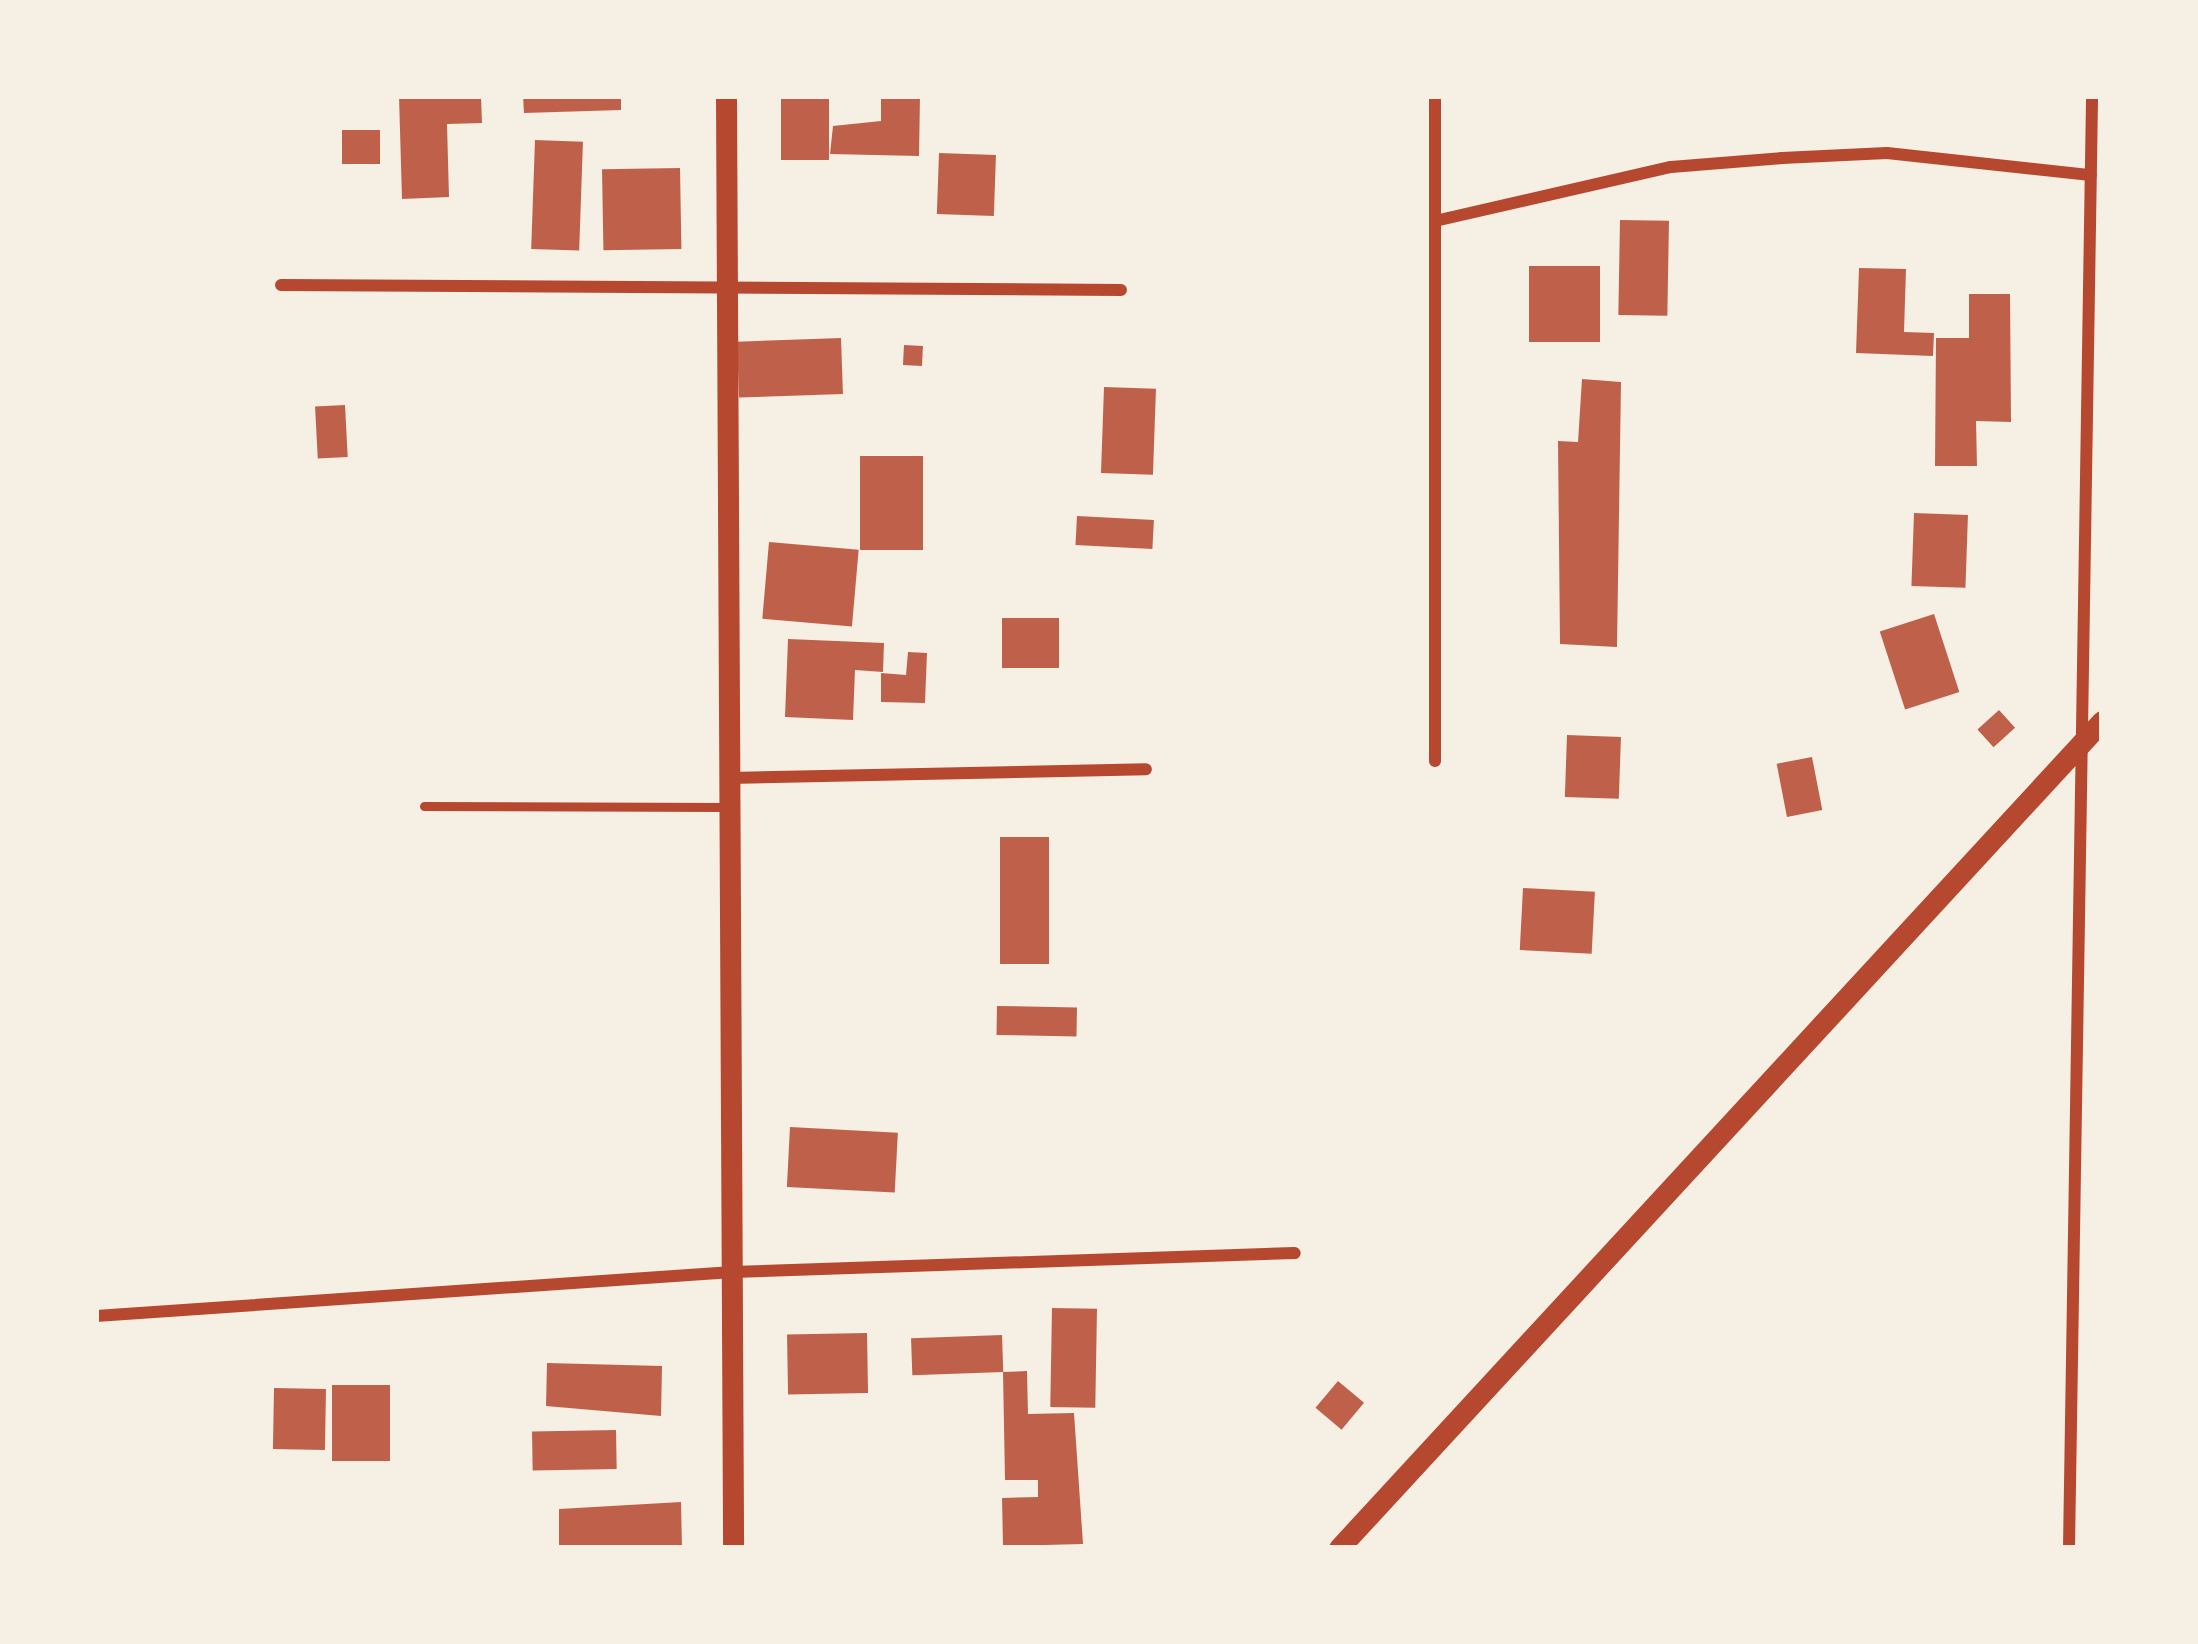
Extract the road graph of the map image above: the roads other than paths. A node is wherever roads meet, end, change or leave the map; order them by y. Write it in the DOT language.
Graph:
graph roads {
  1 [pos="726,96"];
  2 [pos="1435,96"];
  3 [pos="2092,96"];
  4 [pos="2091,175"];
  5 [pos="1435,221"];
  6 [pos="281,285"];
  7 [pos="727,287"];
  8 [pos="1121,290"];
  9 [pos="2102,721"];
  10 [pos="2079,746"];
  11 [pos="1435,761"];
  12 [pos="1146,769"];
  13 [pos="729,778"];
  14 [pos="424,806"];
  15 [pos="729,807"];
  16 [pos="1294,1252"];
  17 [pos="732,1273"];
  18 [pos="96,1316"];
  19 [pos="734,1548"];
  20 [pos="1340,1548"];
  21 [pos="2068,1548"];
  1 -- 7 [label="street"];
  2 -- 5 [label="street"];
  3 -- 4 [label="street"];
  4 -- 5 [label="street"];
  4 -- 10 [label="street"];
  5 -- 11 [label="street"];
  6 -- 7 [label="street"];
  7 -- 8 [label="street"];
  7 -- 13 [label="street"];
  9 -- 10 [label="street"];
  10 -- 20 [label="street"];
  10 -- 21 [label="street"];
  12 -- 13 [label="street"];
  13 -- 15 [label="street"];
  14 -- 15 [label="lane"];
  15 -- 17 [label="street"];
  16 -- 17 [label="street"];
  17 -- 18 [label="street"];
  17 -- 19 [label="street"];
}
